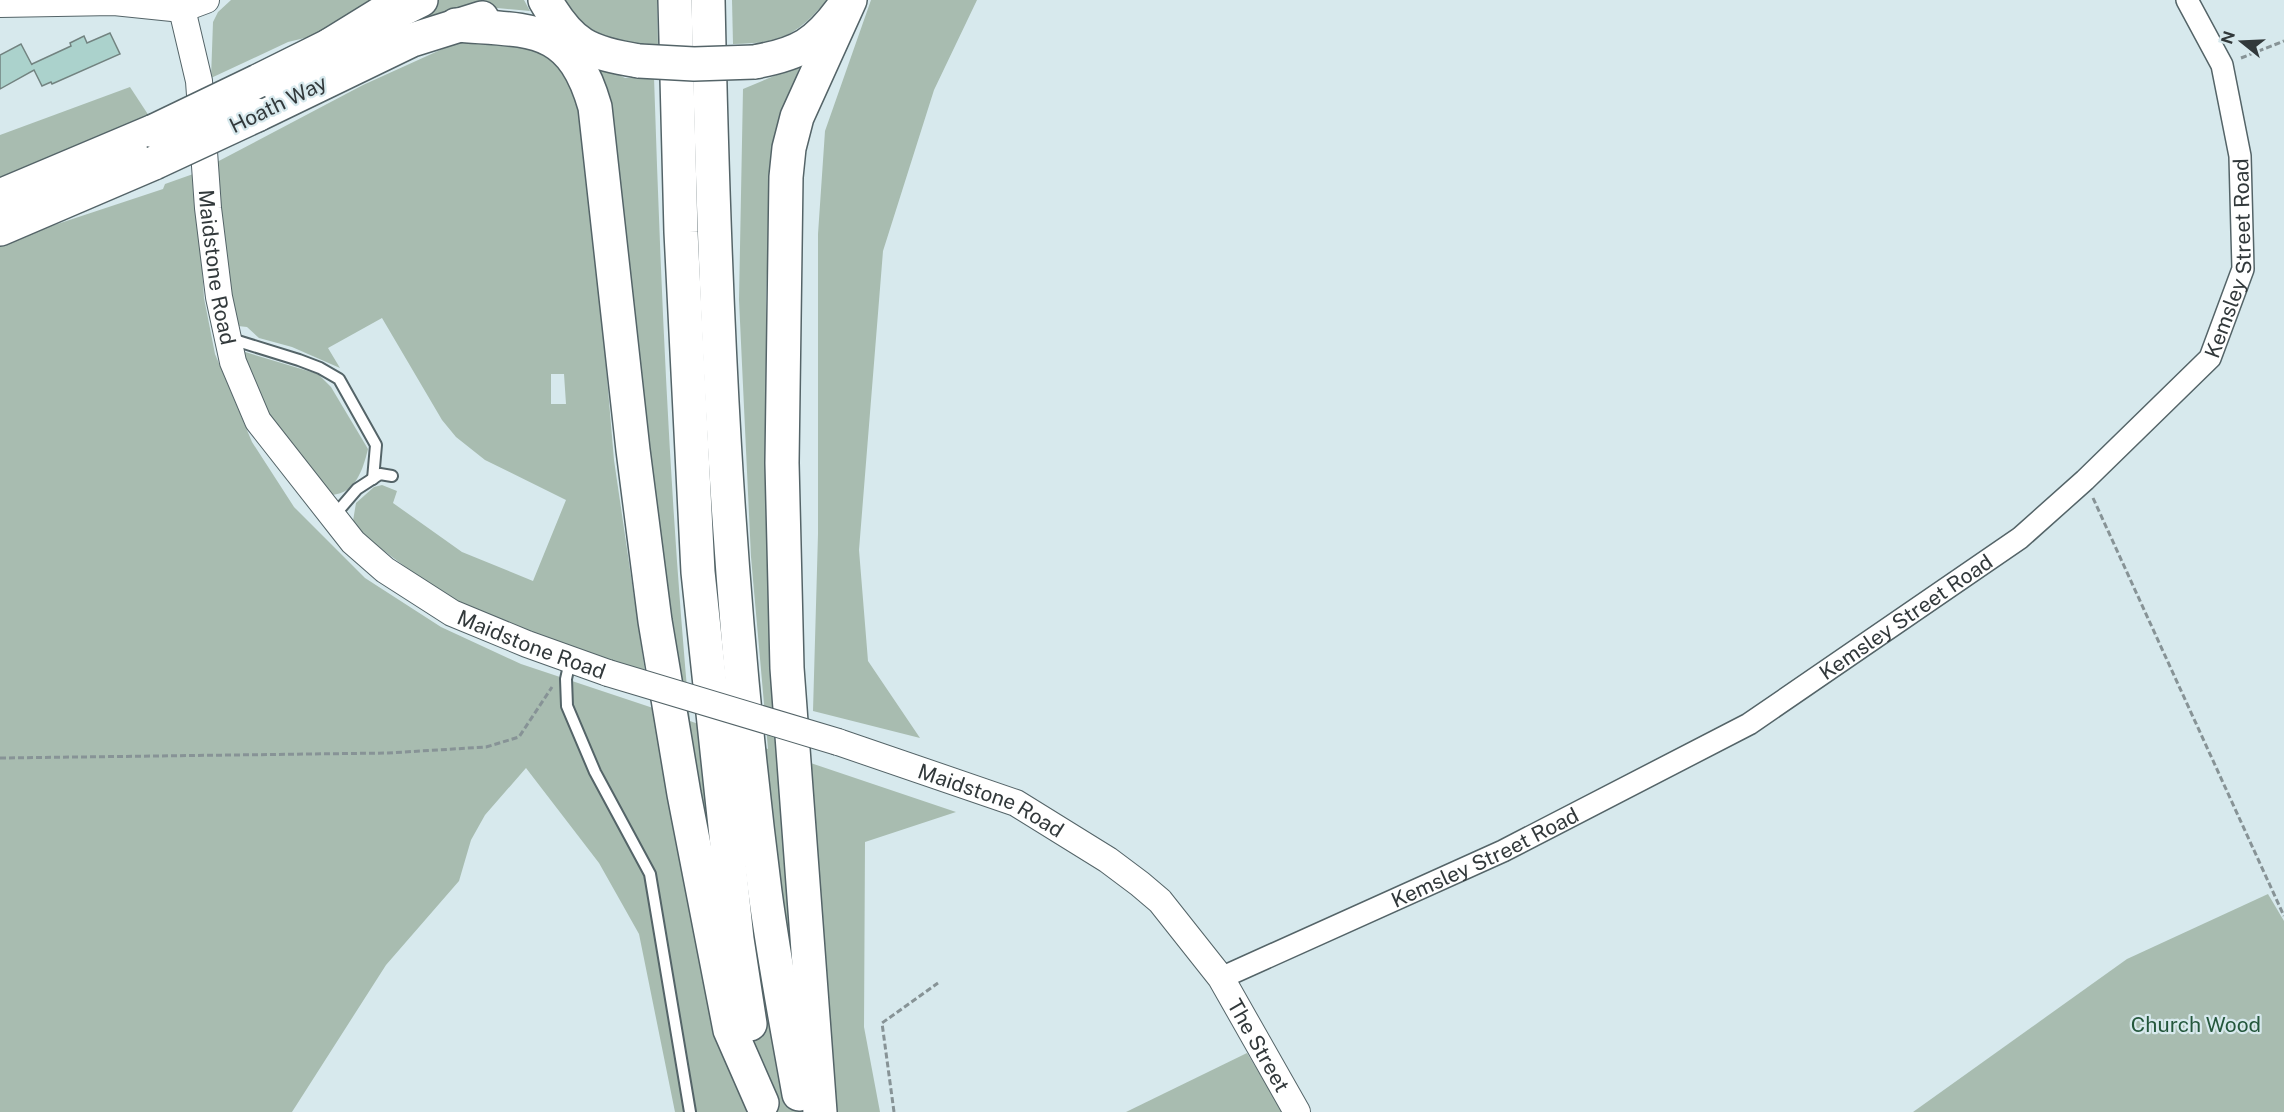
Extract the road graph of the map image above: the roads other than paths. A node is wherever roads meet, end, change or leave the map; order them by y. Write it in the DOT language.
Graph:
graph roads {
  1 [pos="206,0"];
  2 [pos="403,0"];
  3 [pos="421,0"];
  4 [pos="545,0"];
  5 [pos="675,0"];
  6 [pos="708,0"];
  7 [pos="849,0"];
  8 [pos="2187,0"];
  9 [pos="0,4"];
  10 [pos="184,4"];
  11 [pos="456,26"];
  12 [pos="571,37"];
  13 [pos="330,45"];
  14 [pos="600,139"];
  15 [pos="0,196"];
  16 [pos="0,229"];
  17 [pos="228,338"];
  18 [pos="392,476"];
  19 [pos="373,479"];
  20 [pos="332,518"];
  21 [pos="564,669"];
  22 [pos="1221,978"];
  23 [pos="813,1034"];
  24 [pos="763,1108"];
  25 [pos="690,1112"];
  26 [pos="801,1112"];
  27 [pos="820,1112"];
  28 [pos="832,1112"];
  29 [pos="1297,1112"];
  1 -- 10 [label="street"];
  2 -- 13 [label="main road"];
  3 -- 13 [label="main road, Hoath Way"];
  4 -- 12 [label="main road"];
  5 -- 24 [label="main road"];
  6 -- 26 [label="main road"];
  7 -- 12 [label="main road, Hoath Way, bridge"];
  7 -- 23 [label="main road"];
  8 -- 22 [label="street, Kemsley Street Road"];
  9 -- 10 [label="street"];
  10 -- 17 [label="street, Maidstone Road"];
  11 -- 12 [label="main road, Hoath Way"];
  11 -- 14 [label="main road"];
  11 -- 16 [label="main road, Hoath Way, bridge"];
  12 -- 14 [label="main road"];
  13 -- 15 [label="main road, Hoath Way, bridge"];
  14 -- 24 [label="main road"];
  17 -- 19 [label="lane"];
  17 -- 20 [label="street, Maidstone Road"];
  18 -- 19 [label="lane"];
  19 -- 20 [label="lane"];
  20 -- 21 [label="street, Maidstone Road"];
  21 -- 22 [label="street, Maidstone Road, bridge"];
  21 -- 25 [label="lane"];
  22 -- 29 [label="street, The Street"];
  23 -- 27 [label="main road"];
  23 -- 28 [label="main road"];
}
